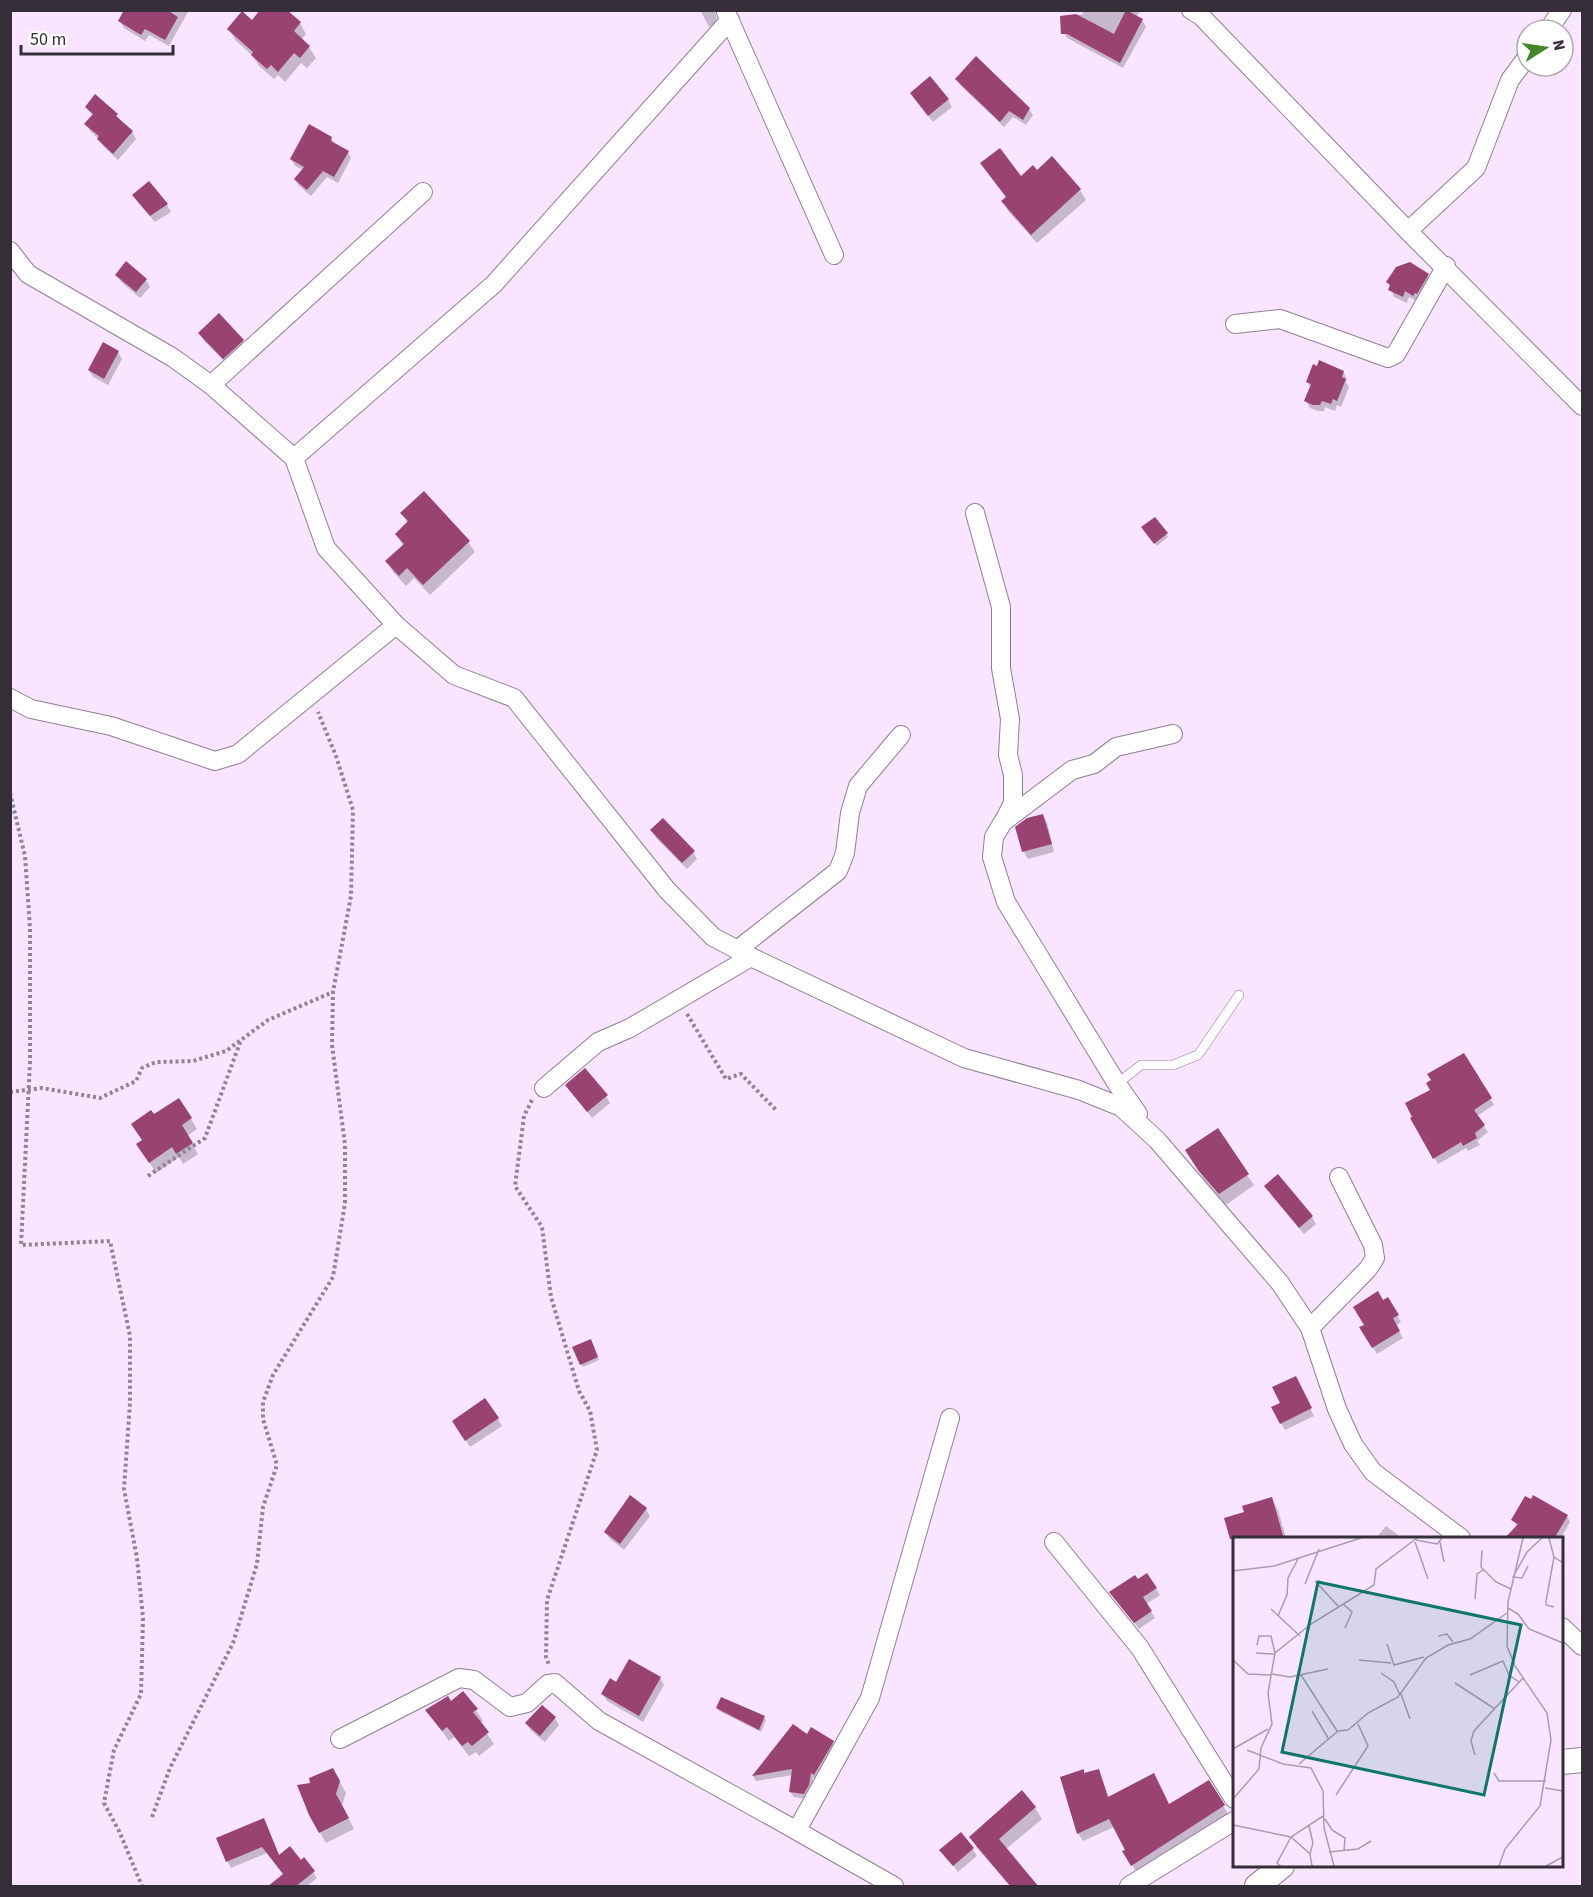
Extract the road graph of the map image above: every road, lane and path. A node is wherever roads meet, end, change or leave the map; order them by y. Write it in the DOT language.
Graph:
graph roads {
  1 [pos="1191,10"];
  2 [pos="727,15"];
  3 [pos="1515,73"];
  4 [pos="423,192"];
  5 [pos="1408,231"];
  6 [pos="10,251"];
  7 [pos="834,255"];
  8 [pos="1446,267"];
  9 [pos="1235,324"];
  10 [pos="212,385"];
  11 [pos="1582,406"];
  12 [pos="294,458"];
  13 [pos="975,513"];
  14 [pos="396,625"];
  15 [pos="310,695"];
  16 [pos="10,698"];
  17 [pos="1173,734"];
  18 [pos="901,735"];
  19 [pos="10,793"];
  20 [pos="1003,822"];
  21 [pos="744,954"];
  22 [pos="333,992"];
  23 [pos="1239,995"];
  24 [pos="679,1000"];
  25 [pos="241,1039"];
  26 [pos="1117,1084"];
  27 [pos="544,1088"];
  28 [pos="29,1089"];
  29 [pos="10,1092"];
  30 [pos="777,1111"];
  31 [pos="1157,1140"];
  32 [pos="148,1176"];
  33 [pos="1339,1177"];
  34 [pos="1311,1328"];
  35 [pos="950,1418"];
  36 [pos="1458,1537"];
  37 [pos="1054,1542"];
  38 [pos="1563,1628"];
  39 [pos="1582,1646"];
  40 [pos="555,1683"];
  41 [pos="340,1739"];
  42 [pos="1582,1761"];
  43 [pos="1563,1762"];
  44 [pos="1233,1797"];
  45 [pos="152,1817"];
  46 [pos="1233,1822"];
  47 [pos="797,1830"];
  48 [pos="1281,1867"];
  49 [pos="142,1887"];
  50 [pos="894,1887"];
  51 [pos="1129,1887"];
  52 [pos="1257,1887"];
  1 -- 5 [label="street"];
  2 -- 7 [label="street"];
  2 -- 12 [label="street"];
  3 -- 5 [label="street"];
  4 -- 10 [label="street"];
  5 -- 8 [label="street"];
  6 -- 10 [label="street"];
  8 -- 9 [label="street"];
  8 -- 11 [label="street"];
  10 -- 12 [label="street"];
  12 -- 14 [label="street"];
  13 -- 20 [label="street"];
  14 -- 15 [label="street"];
  14 -- 21 [label="street"];
  15 -- 16 [label="street"];
  15 -- 22 [label="path"];
  17 -- 20 [label="street"];
  18 -- 21 [label="street"];
  19 -- 28 [label="path"];
  20 -- 26 [label="street"];
  21 -- 24 [label="street"];
  21 -- 31 [label="street"];
  22 -- 25 [label="path"];
  22 -- 45 [label="path"];
  23 -- 26 [label="lane"];
  24 -- 27 [label="street"];
  24 -- 30 [label="path"];
  25 -- 28 [label="path"];
  25 -- 32 [label="path"];
  26 -- 31 [label="street"];
  27 -- 40 [label="path"];
  28 -- 29 [label="path"];
  28 -- 49 [label="path"];
  31 -- 34 [label="street"];
  33 -- 34 [label="street"];
  34 -- 36 [label="street"];
  35 -- 47 [label="street"];
  37 -- 44 [label="street"];
  38 -- 39 [label="street"];
  40 -- 41 [label="street"];
  40 -- 47 [label="street"];
  42 -- 43 [label="street"];
  46 -- 51 [label="street"];
  47 -- 50 [label="street"];
  48 -- 52 [label="street"];
}
